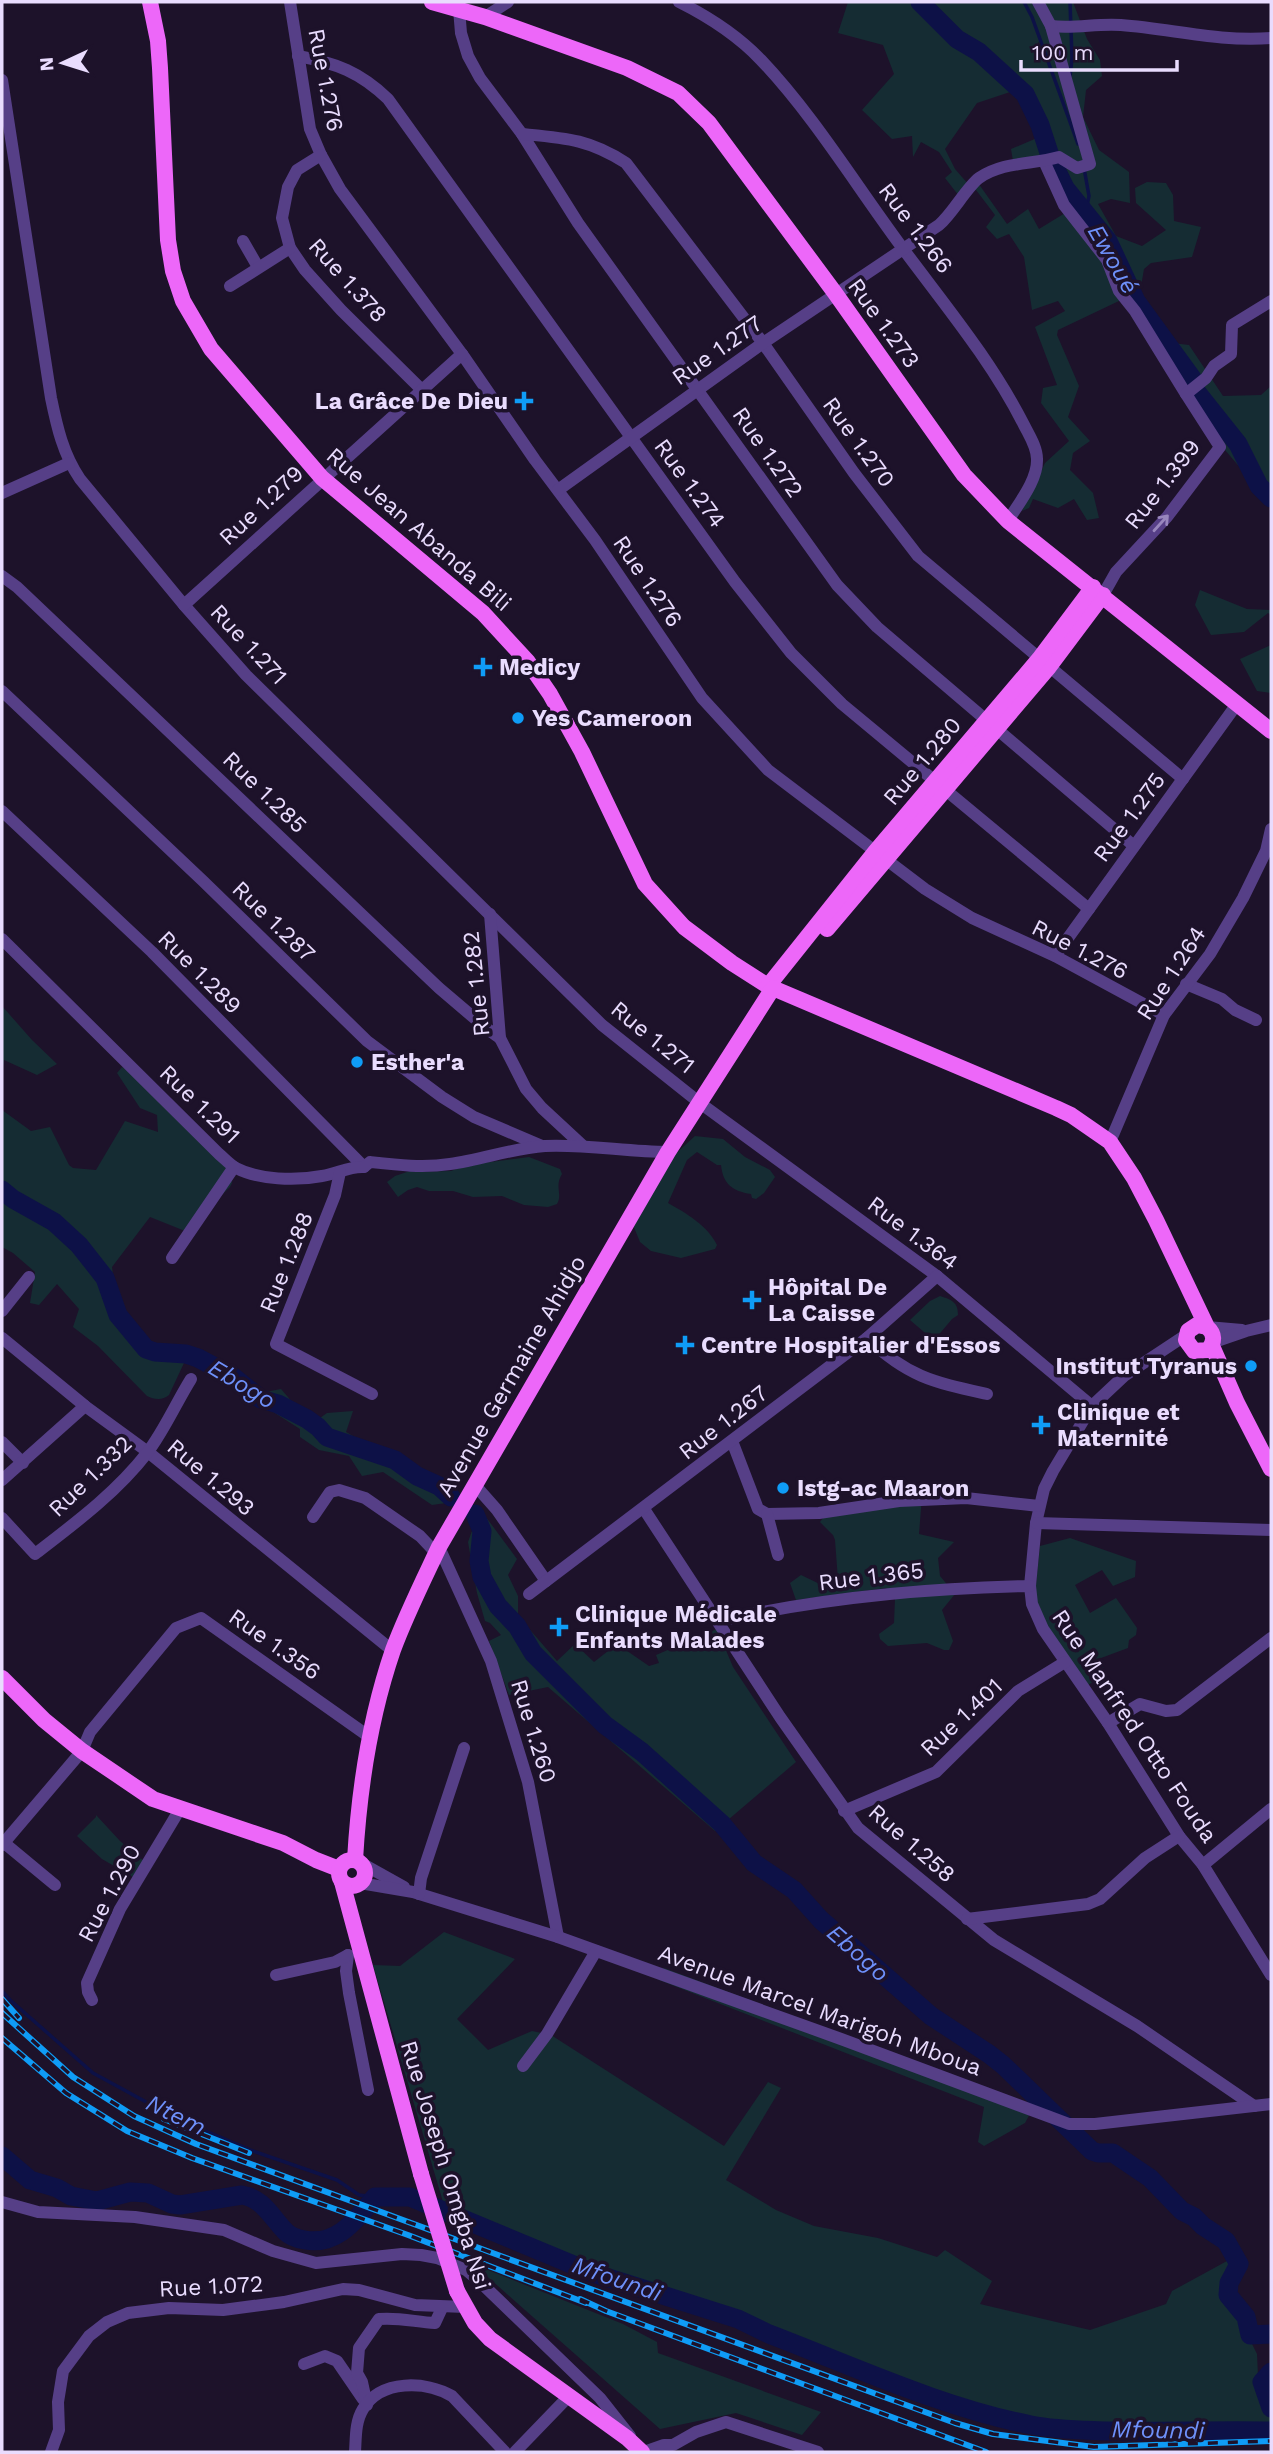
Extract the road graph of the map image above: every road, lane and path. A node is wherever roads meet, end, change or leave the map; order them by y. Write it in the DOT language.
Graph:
graph roads {
  1 [pos="150,2"];
  2 [pos="290,2"];
  3 [pos="508,2"];
  4 [pos="680,2"];
  5 [pos="1038,2"];
  6 [pos="439,3"];
  7 [pos="459,9"];
  8 [pos="485,17"];
  9 [pos="1064,27"];
  10 [pos="1271,38"];
  11 [pos="298,56"];
  12 [pos="2,80"];
  13 [pos="522,134"];
  14 [pos="321,155"];
  15 [pos="1044,162"];
  16 [pos="243,242"];
  17 [pos="290,248"];
  18 [pos="903,248"];
  19 [pos="258,268"];
  20 [pos="230,286"];
  21 [pos="835,293"];
  22 [pos="1271,301"];
  23 [pos="763,343"];
  24 [pos="462,354"];
  25 [pos="698,389"];
  26 [pos="422,390"];
  27 [pos="1188,393"];
  28 [pos="631,437"];
  29 [pos="69,463"];
  30 [pos="321,478"];
  31 [pos="558,490"];
  32 [pos="2,493"];
  33 [pos="1008,521"];
  34 [pos="1116,572"];
  35 [pos="2,576"];
  36 [pos="1098,591"];
  37 [pos="184,605"];
  38 [pos="1044,663"];
  39 [pos="2,691"];
  40 [pos="1237,704"];
  41 [pos="991,724"];
  42 [pos="1271,731"];
  43 [pos="1183,779"];
  44 [pos="941,785"];
  45 [pos="2,811"];
  46 [pos="1271,829"];
  47 [pos="1134,846"];
  48 [pos="881,857"];
  49 [pos="1089,909"];
  50 [pos="491,914"];
  51 [pos="2,939"];
  52 [pos="1055,956"];
  53 [pos="1186,984"];
  54 [pos="773,988"];
  55 [pos="1164,1015"];
  56 [pos="1256,1020"];
  57 [pos="500,1038"];
  58 [pos="701,1103"];
  59 [pos="1110,1142"];
  60 [pos="542,1146"];
  61 [pos="583,1146"];
  62 [pos="668,1152"];
  63 [pos="234,1167"];
  64 [pos="364,1167"];
  65 [pos="340,1172"];
  66 [pos="172,1258"];
  67 [pos="937,1276"];
  68 [pos="29,1277"];
  69 [pos="2,1311"];
  70 [pos="1271,1325"];
  71 [pos="2,1338"];
  72 [pos="867,1338"];
  73 [pos="1200,1340"];
  74 [pos="191,1379"];
  75 [pos="372,1394"];
  76 [pos="987,1394"];
  77 [pos="85,1406"];
  78 [pos="1092,1406"];
  79 [pos="732,1440"];
  80 [pos="2,1442"];
  81 [pos="148,1452"];
  82 [pos="23,1463"];
  83 [pos="1271,1469"];
  84 [pos="2,1480"];
  85 [pos="474,1484"];
  86 [pos="1039,1506"];
  87 [pos="644,1509"];
  88 [pos="767,1514"];
  89 [pos="313,1517"];
  90 [pos="2,1518"];
  91 [pos="1036,1523"];
  92 [pos="1271,1530"];
  93 [pos="437,1550"];
  94 [pos="778,1555"];
  95 [pos="546,1581"];
  96 [pos="1030,1586"];
  97 [pos="529,1594"];
  98 [pos="719,1621"];
  99 [pos="1271,1638"];
  100 [pos="393,1651"];
  101 [pos="1065,1662"];
  102 [pos="2,1678"];
  103 [pos="1108,1723"];
  104 [pos="371,1738"];
  105 [pos="464,1748"];
  106 [pos="82,1751"];
  107 [pos="180,1809"];
  108 [pos="1271,1809"];
  109 [pos="844,1811"];
  110 [pos="1179,1836"];
  111 [pos="2,1843"];
  112 [pos="1203,1865"];
  113 [pos="351,1872"];
  114 [pos="55,1885"];
  115 [pos="416,1893"];
  116 [pos="967,1919"];
  117 [pos="558,1937"];
  118 [pos="596,1951"];
  119 [pos="1268,1960"];
  120 [pos="276,1975"];
  121 [pos="1271,1975"];
  122 [pos="92,2000"];
  123 [pos="523,2066"];
  124 [pos="368,2090"];
  125 [pos="1271,2104"];
  126 [pos="1254,2106"];
  127 [pos="2,2202"];
  128 [pos="465,2307"];
  129 [pos="442,2308"];
  130 [pos="304,2364"];
  131 [pos="569,2396"];
  132 [pos="367,2405"];
  133 [pos="51,2452"];
  134 [pos="355,2452"];
  135 [pos="505,2452"];
  136 [pos="514,2452"];
  137 [pos="643,2452"];
  138 [pos="818,2452"];
  1 -- 30 [label="main road, Rue Jean Abanda Bili"];
  2 -- 11 [label="street, Rue 1.276"];
  3 -- 8 [label="street"];
  4 -- 18 [label="street, Rue 1.266"];
  5 -- 9 [label="street"];
  6 -- 7 [label="main road, Rue 1.273"];
  7 -- 8 [label="main road, Rue 1.273"];
  7 -- 13 [label="street, Rue 1.272"];
  8 -- 21 [label="main road, Rue 1.273"];
  9 -- 10 [label="street"];
  9 -- 15 [label="street, Rue 1.277"];
  11 -- 14 [label="street, Rue 1.276"];
  11 -- 28 [label="street, Rue 1.274"];
  12 -- 29 [label="street, Rue 1.271"];
  13 -- 23 [label="street, Rue 1.270"];
  13 -- 25 [label="street, Rue 1.272"];
  14 -- 17 [label="street, Rue 1.378"];
  14 -- 24 [label="street, Rue 1.276"];
  15 -- 18 [label="street, Rue 1.277"];
  15 -- 27 [label="street"];
  16 -- 19 [label="street"];
  17 -- 19 [label="street"];
  17 -- 26 [label="street, Rue 1.378"];
  18 -- 21 [label="street, Rue 1.277"];
  18 -- 33 [label="street, Rue 1.266"];
  19 -- 20 [label="street"];
  21 -- 23 [label="street, Rue 1.277"];
  21 -- 33 [label="main road, Rue 1.273"];
  22 -- 27 [label="street"];
  23 -- 25 [label="street, Rue 1.277"];
  23 -- 38 [label="street, Rue 1.270"];
  24 -- 26 [label="street, Rue 1.279"];
  24 -- 31 [label="street, Rue 1.276"];
  25 -- 28 [label="street, Rue 1.277"];
  25 -- 41 [label="street, Rue 1.272"];
  26 -- 30 [label="street, Rue 1.279"];
  34 -- 27 [label="street, Rue 1.399, one-way"];
  28 -- 31 [label="street, Rue 1.277"];
  28 -- 44 [label="street, Rue 1.274"];
  29 -- 32 [label="street"];
  29 -- 37 [label="street, Rue 1.271"];
  30 -- 37 [label="street, Rue 1.279"];
  30 -- 54 [label="main road, Rue Jean Abanda Bili"];
  31 -- 48 [label="street, Rue 1.276"];
  33 -- 36 [label="main road, Rue 1.273"];
  34 -- 36 [label="street, Rue 1.280"];
  35 -- 57 [label="street, Rue 1.285"];
  36 -- 38 [label="main road, Rue 1.280"];
  36 -- 40 [label="main road, Rue 1.273"];
  37 -- 50 [label="street, Rue 1.271"];
  38 -- 41 [label="main road, Rue 1.280"];
  38 -- 43 [label="street, Rue 1.270"];
  39 -- 60 [label="street, Rue 1.287"];
  40 -- 42 [label="main road, Rue 1.273"];
  40 -- 43 [label="street, Rue 1.275"];
  41 -- 44 [label="main road, Rue 1.280"];
  41 -- 47 [label="street, Rue 1.272"];
  43 -- 47 [label="street, Rue 1.275"];
  44 -- 48 [label="main road, Rue 1.280"];
  44 -- 49 [label="street, Rue 1.274"];
  45 -- 64 [label="street, Rue 1.289"];
  46 -- 53 [label="street, Rue 1.264"];
  47 -- 49 [label="street, Rue 1.275"];
  48 -- 52 [label="street, Rue 1.276"];
  48 -- 54 [label="main road, Rue 1.280"];
  49 -- 52 [label="street, Rue 1.275"];
  50 -- 57 [label="street, Rue 1.282"];
  50 -- 58 [label="street, Rue 1.271"];
  51 -- 63 [label="street, Rue 1.291"];
  52 -- 55 [label="street, Rue 1.276"];
  53 -- 55 [label="street, Rue 1.264"];
  53 -- 56 [label="street"];
  54 -- 58 [label="main road, Avenue Germaine Ahidjo"];
  54 -- 59 [label="main road, Rue Jean Abanda Bili"];
  55 -- 59 [label="street, Rue 1.264"];
  57 -- 61 [label="street, Rue 1.282"];
  58 -- 62 [label="main road, Avenue Germaine Ahidjo"];
  58 -- 67 [label="street, Rue 1.364"];
  59 -- 73 [label="main road"];
  60 -- 61 [label="street, Rue 1.291"];
  60 -- 64 [label="street, Rue 1.291"];
  61 -- 62 [label="street"];
  62 -- 85 [label="main road, Avenue Germaine Ahidjo"];
  63 -- 65 [label="street, Rue 1.291"];
  63 -- 66 [label="street"];
  64 -- 65 [label="street, Rue 1.291"];
  65 -- 75 [label="street, Rue 1.288"];
  67 -- 72 [label="street, Rue 1.267"];
  67 -- 78 [label="street, Rue 1.364"];
  68 -- 69 [label="street"];
  70 -- 73 [label="street"];
  71 -- 77 [label="street, Rue 1.293"];
  72 -- 76 [label="street"];
  72 -- 79 [label="street, Rue 1.267"];
  73 -- 78 [label="street, Rue Manfred Otto Fouda"];
  73 -- 83 [label="main road"];
  74 -- 81 [label="street, Rue 1.332"];
  77 -- 81 [label="street, Rue 1.293"];
  77 -- 82 [label="street"];
  78 -- 86 [label="street, Rue Manfred Otto Fouda"];
  79 -- 87 [label="street, Rue 1.267"];
  79 -- 88 [label="street"];
  80 -- 82 [label="street"];
  81 -- 90 [label="street, Rue 1.332"];
  81 -- 100 [label="street, Rue 1.293"];
  82 -- 84 [label="street"];
  85 -- 93 [label="main road, Avenue Germaine Ahidjo"];
  85 -- 95 [label="street"];
  86 -- 88 [label="street"];
  86 -- 91 [label="street, Rue Manfred Otto Fouda"];
  87 -- 95 [label="street, Rue 1.267"];
  87 -- 98 [label="street, Rue 1.258"];
  88 -- 94 [label="street"];
  89 -- 93 [label="street"];
  91 -- 92 [label="street"];
  91 -- 96 [label="street, Rue Manfred Otto Fouda"];
  93 -- 100 [label="main road, Avenue Germaine Ahidjo"];
  93 -- 117 [label="street, Rue 1.260"];
  95 -- 97 [label="street, Rue 1.267"];
  96 -- 98 [label="street, Rue 1.365"];
  96 -- 101 [label="street, Rue Manfred Otto Fouda"];
  98 -- 109 [label="street, Rue 1.258"];
  99 -- 103 [label="street"];
  100 -- 104 [label="main road, Avenue Germaine Ahidjo"];
  101 -- 103 [label="street, Rue Manfred Otto Fouda"];
  101 -- 109 [label="street, Rue 1.401"];
  102 -- 106 [label="main road"];
  103 -- 110 [label="street, Rue Manfred Otto Fouda"];
  104 -- 106 [label="street, Rue 1.356"];
  104 -- 113 [label="main road, Avenue Germaine Ahidjo"];
  105 -- 115 [label="street"];
  106 -- 107 [label="main road"];
  106 -- 111 [label="street"];
  107 -- 113 [label="main road"];
  107 -- 122 [label="street, Rue 1.290"];
  108 -- 112 [label="street"];
  109 -- 116 [label="street, Rue 1.258"];
  110 -- 112 [label="street, Rue Manfred Otto Fouda"];
  110 -- 116 [label="street"];
  111 -- 114 [label="street"];
  112 -- 119 [label="street, Rue Manfred Otto Fouda"];
  113 -- 115 [label="street, Avenue Marcel Marigoh Mboua"];
  113 -- 115 [label="street"];
  113 -- 128 [label="main road, Rue Joseph Omgba Nsi, bridge"];
  115 -- 117 [label="street, Avenue Marcel Marigoh Mboua"];
  116 -- 126 [label="street, Rue 1.258"];
  117 -- 118 [label="street, Avenue Marcel Marigoh Mboua"];
  118 -- 123 [label="street"];
  118 -- 126 [label="street, Avenue Marcel Marigoh Mboua"];
  119 -- 121 [label="street, Rue Manfred Otto Fouda"];
  120 -- 124 [label="street"];
  125 -- 126 [label="street, Avenue Marcel Marigoh Mboua"];
  127 -- 137 [label="street"];
  128 -- 129 [label="street, Rue 1.072"];
  128 -- 131 [label="main road, Rue Joseph Omgba Nsi"];
  129 -- 132 [label="street"];
  129 -- 133 [label="street, Rue 1.072"];
  130 -- 132 [label="street"];
  131 -- 136 [label="street"];
  131 -- 137 [label="main road, Rue Joseph Omgba Nsi"];
  132 -- 134 [label="street"];
  132 -- 135 [label="street"];
  137 -- 138 [label="street"];
}
